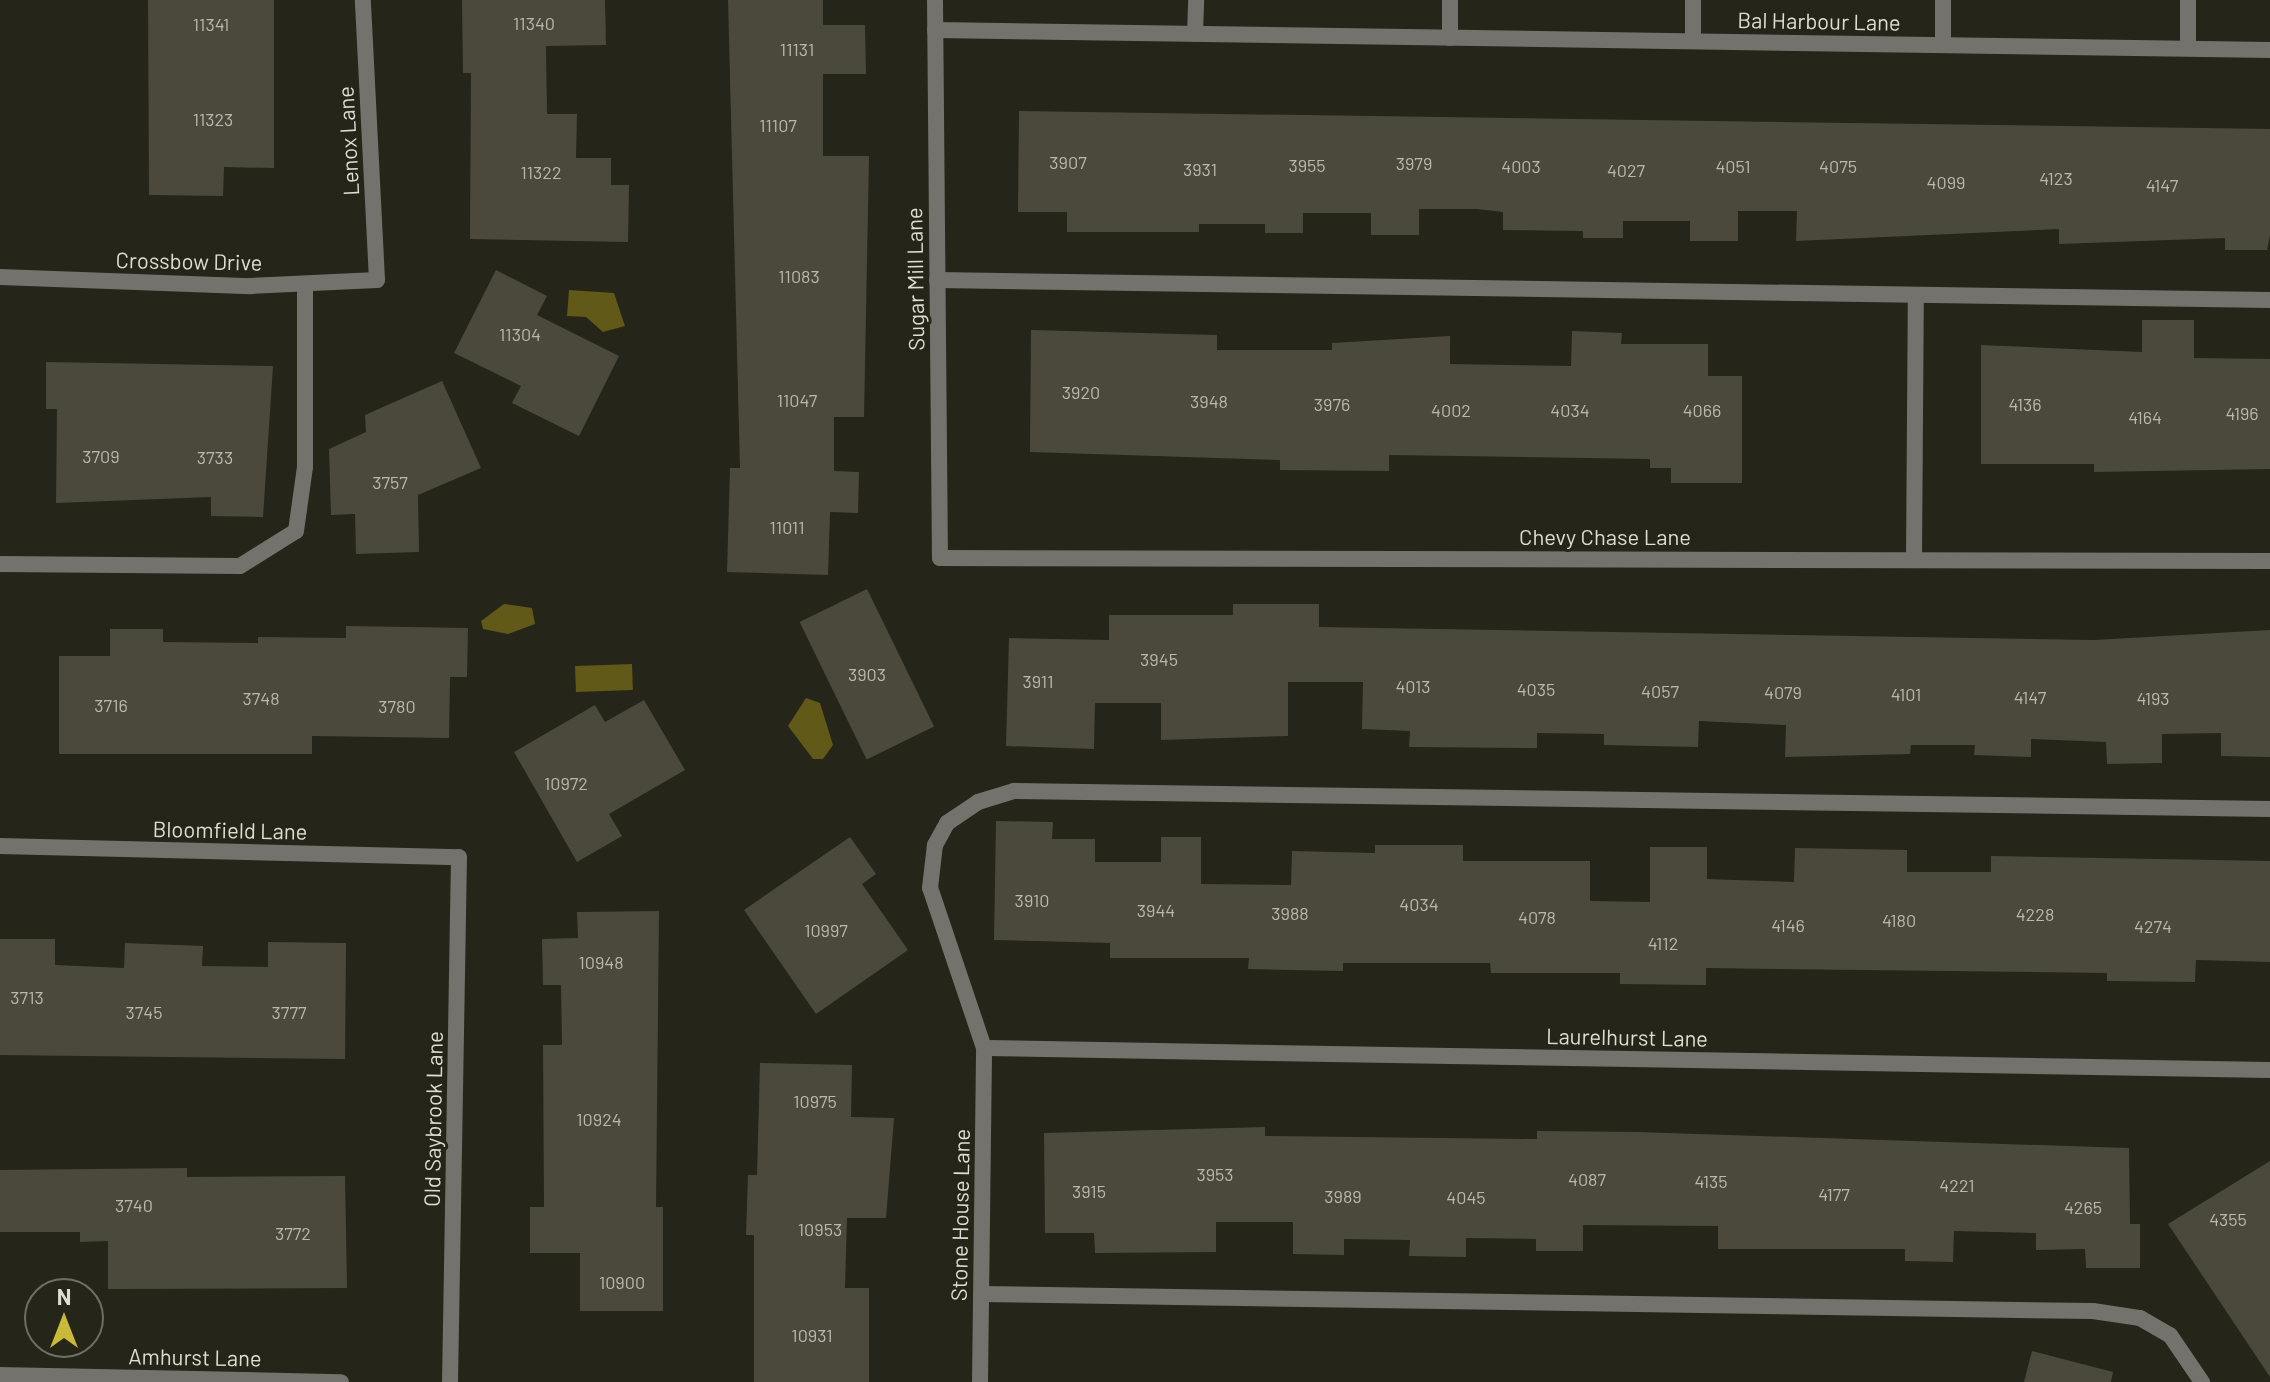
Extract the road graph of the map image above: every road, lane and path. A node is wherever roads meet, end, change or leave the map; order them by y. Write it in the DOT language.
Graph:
graph roads {
  1 [pos="363,0"];
  2 [pos="935,0"];
  3 [pos="1196,0"];
  4 [pos="1450,0"];
  5 [pos="1693,0"];
  6 [pos="1943,0"];
  7 [pos="2188,0"];
  8 [pos="935,30"];
  9 [pos="1195,34"];
  10 [pos="1450,38"];
  11 [pos="1693,41"];
  12 [pos="1943,45"];
  13 [pos="2188,48"];
  14 [pos="2270,50"];
  15 [pos="0,277"];
  16 [pos="377,280"];
  17 [pos="937,280"];
  18 [pos="305,284"];
  19 [pos="1916,295"];
  20 [pos="2270,300"];
  21 [pos="940,558"];
  22 [pos="1914,560"];
  23 [pos="2270,561"];
  24 [pos="0,564"];
  25 [pos="2270,809"];
  26 [pos="0,846"];
  27 [pos="459,857"];
  28 [pos="984,1048"];
  29 [pos="2270,1070"];
  30 [pos="981,1294"];
  31 [pos="0,1375"];
  32 [pos="341,1382"];
  33 [pos="450,1382"];
  34 [pos="980,1382"];
  35 [pos="2202,1382"];
  1 -- 16 [label="street, Lenox Lane"];
  2 -- 8 [label="street, Sugar Mill Lane"];
  3 -- 9 [label="street"];
  4 -- 10 [label="street"];
  5 -- 11 [label="street"];
  6 -- 12 [label="street"];
  7 -- 13 [label="street"];
  8 -- 9 [label="street, Bal Harbour Lane"];
  8 -- 17 [label="street, Sugar Mill Lane"];
  9 -- 10 [label="street, Bal Harbour Lane"];
  10 -- 11 [label="street, Bal Harbour Lane"];
  11 -- 12 [label="street, Bal Harbour Lane"];
  12 -- 13 [label="street, Bal Harbour Lane"];
  13 -- 14 [label="street, Bal Harbour Lane"];
  15 -- 18 [label="street, Crossbow Drive"];
  16 -- 18 [label="street, Crossbow Drive"];
  17 -- 19 [label="street"];
  17 -- 21 [label="street, Sugar Mill Lane"];
  18 -- 24 [label="street"];
  19 -- 20 [label="street"];
  19 -- 22 [label="street"];
  21 -- 22 [label="street, Chevy Chase Lane"];
  22 -- 23 [label="street, Chevy Chase Lane"];
  25 -- 28 [label="street, Stone House Lane"];
  26 -- 27 [label="street, Bloomfield Lane"];
  27 -- 33 [label="street, Old Saybrook Lane"];
  28 -- 29 [label="street, Laurelhurst Lane"];
  28 -- 30 [label="street, Stone House Lane"];
  30 -- 34 [label="street, Stone House Lane"];
  30 -- 35 [label="street"];
  31 -- 32 [label="street, Amhurst Lane"];
}
